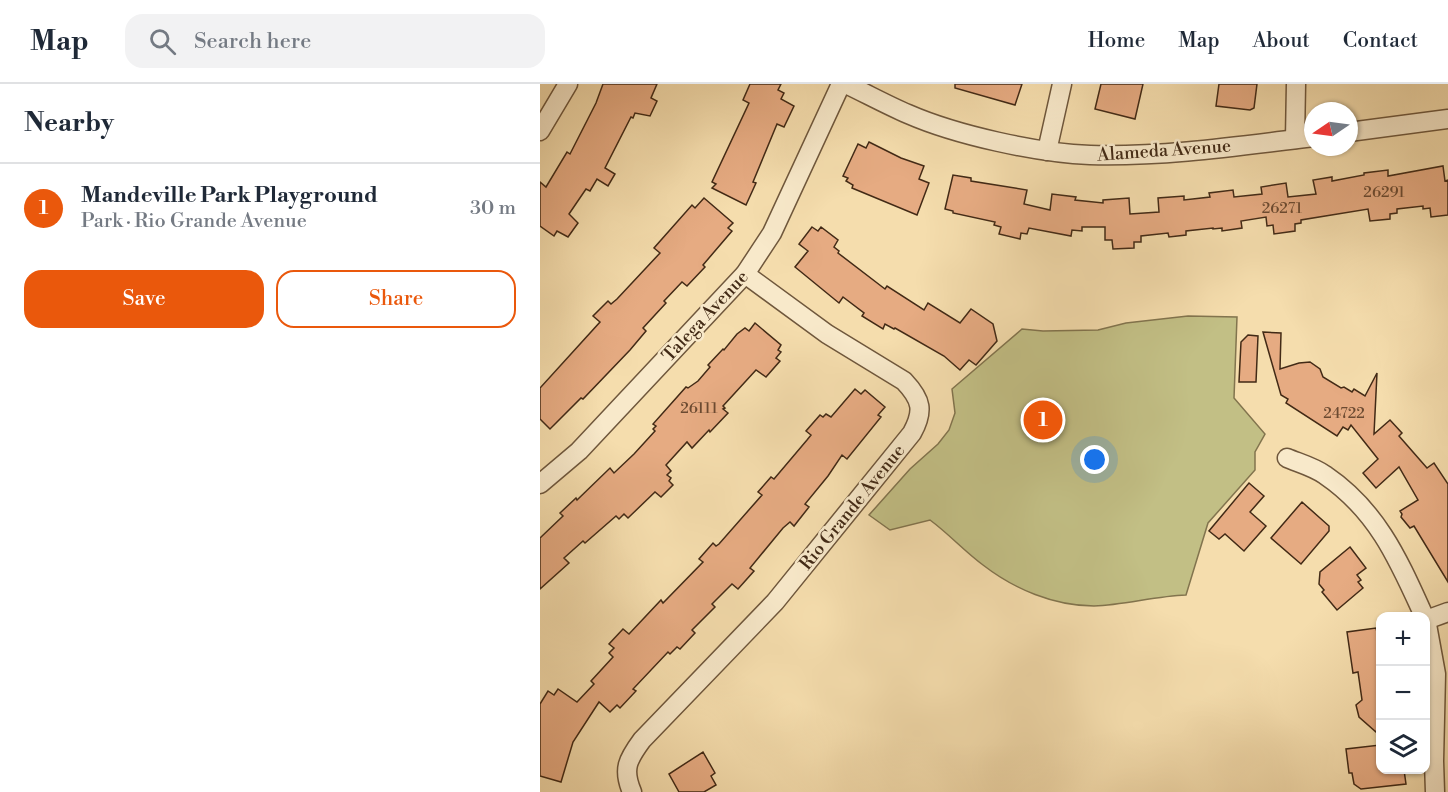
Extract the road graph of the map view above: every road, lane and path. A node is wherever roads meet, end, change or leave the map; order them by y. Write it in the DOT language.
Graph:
graph roads {
  1 [pos="568,84"];
  2 [pos="841,84"];
  3 [pos="846,84"];
  4 [pos="1062,84"];
  5 [pos="1296,84"];
  6 [pos="1448,119"];
  7 [pos="540,131"];
  8 [pos="1358,131"];
  9 [pos="1304,138"];
  10 [pos="1047,151"];
  11 [pos="745,274"];
  12 [pos="1287,458"];
  13 [pos="540,484"];
  14 [pos="1422,612"];
  15 [pos="1448,612"];
  16 [pos="1430,617"];
  17 [pos="1430,643"];
  18 [pos="632,792"];
  19 [pos="1435,792"];
  1 -- 7 [label="street"];
  2 -- 11 [label="street, Talega Avenue"];
  3 -- 10 [label="street, Alameda Avenue"];
  4 -- 10 [label="street"];
  5 -- 9 [label="street"];
  6 -- 8 [label="street"];
  9 -- 10 [label="street, Alameda Avenue"];
  11 -- 13 [label="street, Talega Avenue"];
  11 -- 18 [label="street, Rio Grande Avenue"];
  12 -- 14 [label="street"];
  15 -- 16 [label="street"];
  17 -- 19 [label="street"];
}
